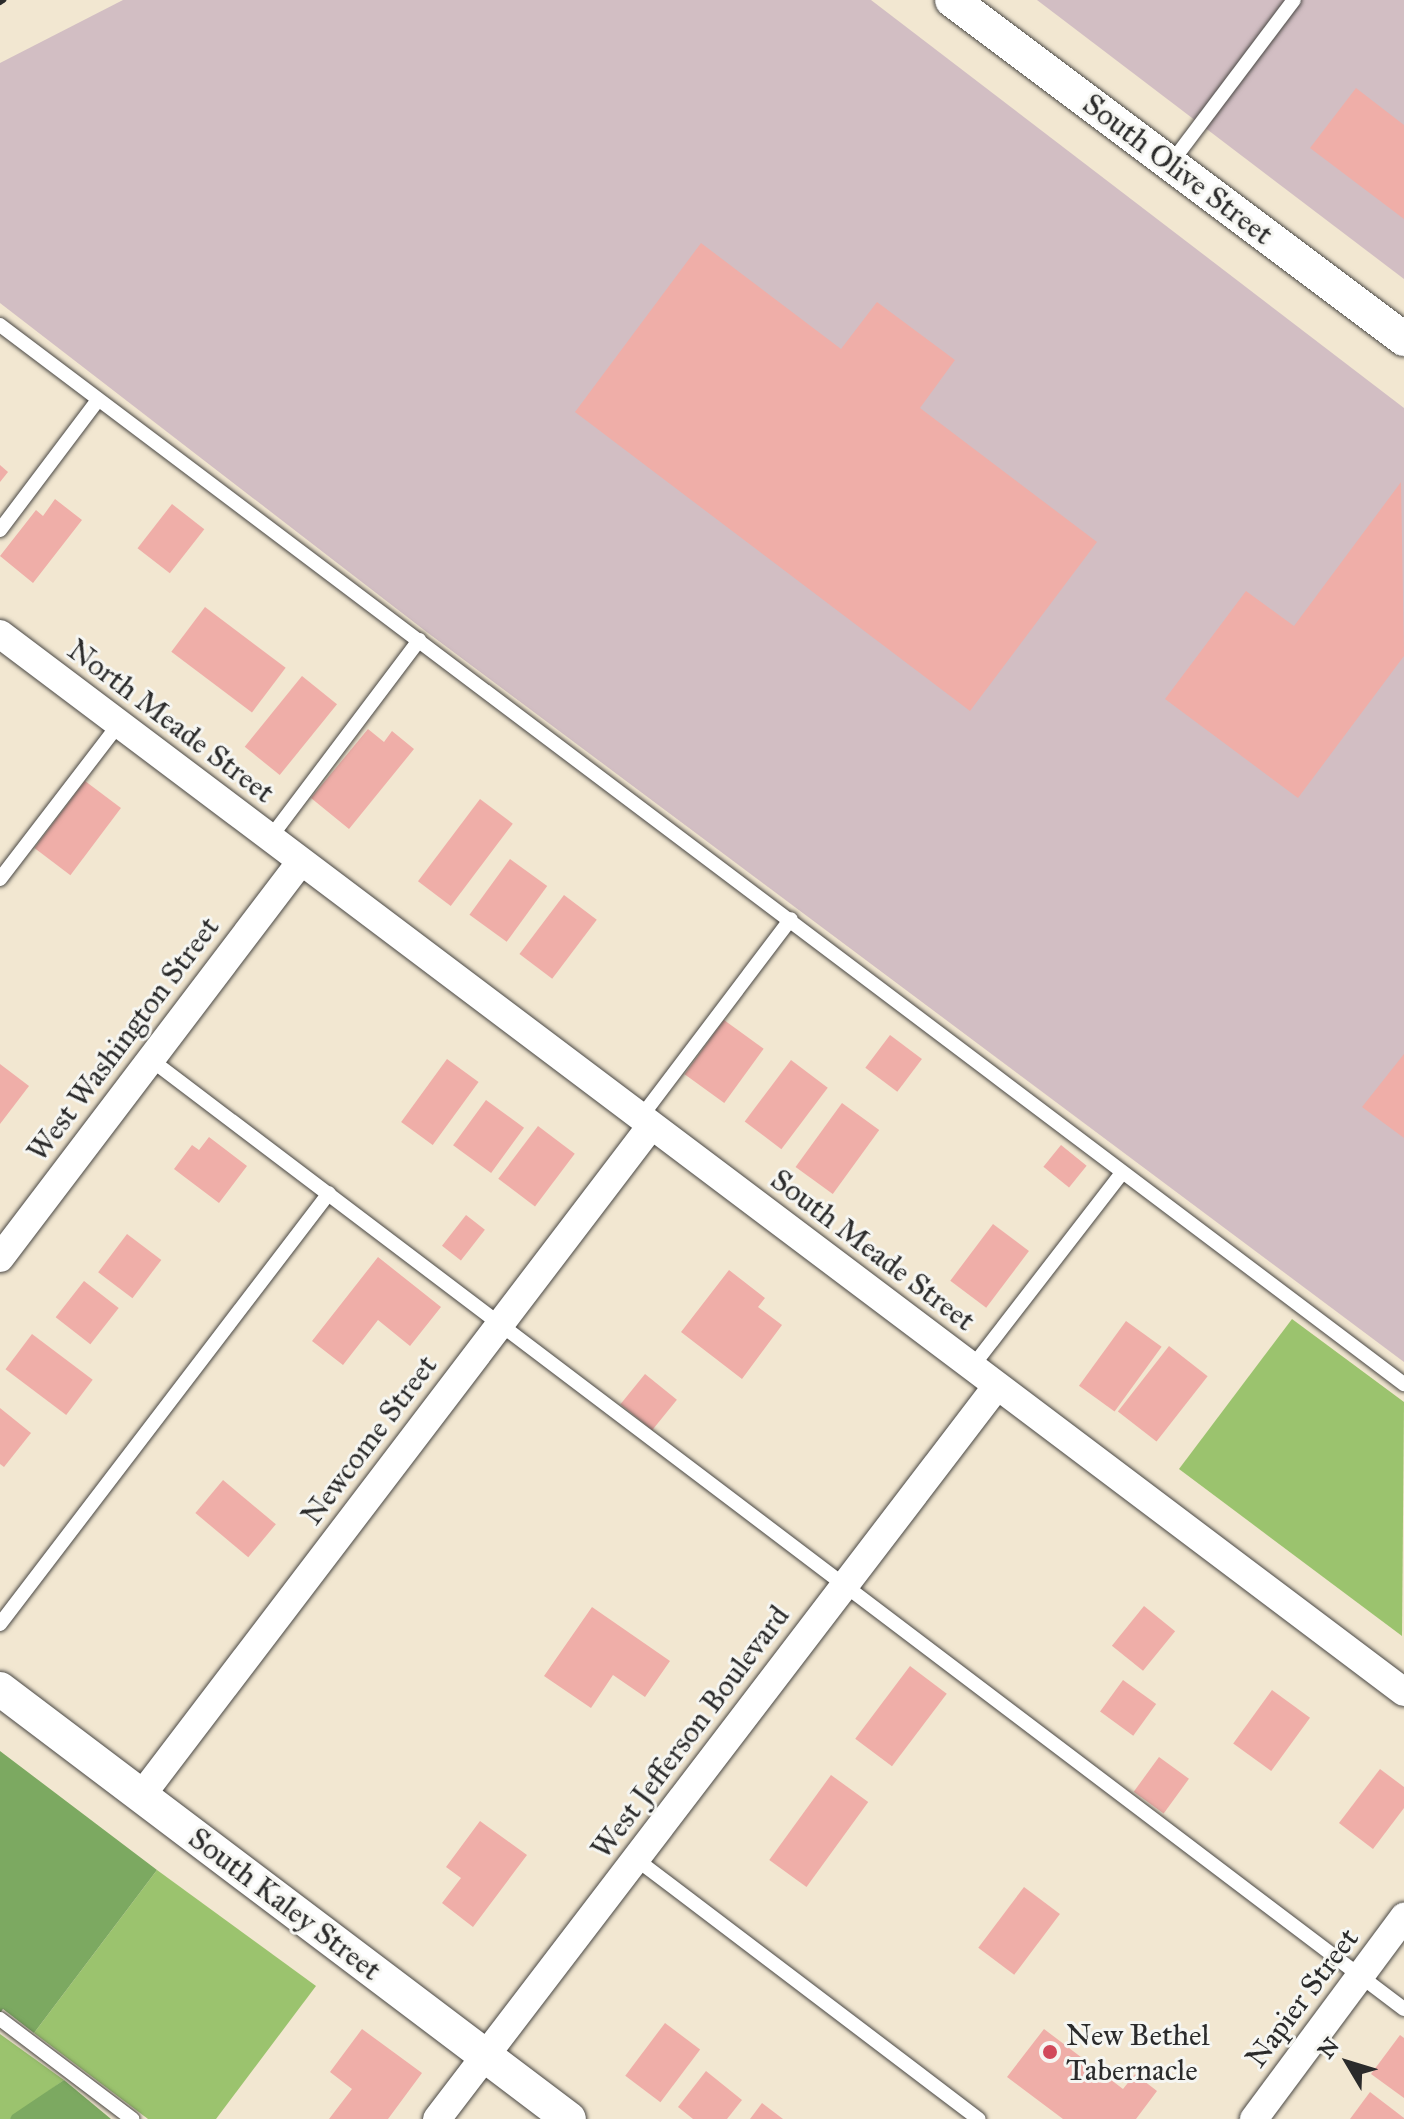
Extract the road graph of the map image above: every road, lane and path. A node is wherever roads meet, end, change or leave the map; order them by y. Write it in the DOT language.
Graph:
graph roads {
  1 [pos="952,0"];
  2 [pos="1294,0"];
  3 [pos="1170,164"];
  4 [pos="0,325"];
  5 [pos="1404,339"];
  6 [pos="98,400"];
  7 [pos="0,530"];
  8 [pos="0,634"];
  9 [pos="419,640"];
  10 [pos="119,724"];
  11 [pos="270,838"];
  12 [pos="301,862"];
  13 [pos="0,879"];
  14 [pos="791,919"];
  15 [pos="150,1059"];
  16 [pos="646,1122"];
  17 [pos="1122,1173"];
  18 [pos="329,1193"];
  19 [pos="0,1258"];
  20 [pos="499,1325"];
  21 [pos="972,1367"];
  22 [pos="1404,1384"];
  23 [pos="997,1386"];
  24 [pos="845,1586"];
  25 [pos="0,1624"];
  26 [pos="0,1689"];
  27 [pos="1404,1692"];
  28 [pos="141,1796"];
  29 [pos="636,1859"];
  30 [pos="1404,1917"];
  31 [pos="1360,1975"];
  32 [pos="1404,2009"];
  33 [pos="0,2019"];
  34 [pos="486,2056"];
  35 [pos="132,2119"];
  36 [pos="437,2119"];
  37 [pos="569,2119"];
  38 [pos="978,2119"];
  39 [pos="1254,2119"];
  1 -- 3 [label="street, South Olive Street"];
  2 -- 3 [label="lane"];
  3 -- 5 [label="street, South Olive Street"];
  4 -- 6 [label="lane"];
  6 -- 7 [label="lane"];
  6 -- 9 [label="lane"];
  8 -- 10 [label="street, North Meade Street"];
  9 -- 11 [label="lane"];
  9 -- 14 [label="lane"];
  10 -- 11 [label="street, North Meade Street"];
  10 -- 13 [label="lane"];
  11 -- 12 [label="street, North Meade Street"];
  12 -- 15 [label="street, West Washington Street"];
  12 -- 16 [label="street, South Meade Street"];
  14 -- 16 [label="lane"];
  14 -- 17 [label="lane"];
  15 -- 18 [label="lane"];
  15 -- 19 [label="street, West Washington Street"];
  16 -- 20 [label="street, Newcome Street"];
  16 -- 21 [label="street, South Meade Street"];
  17 -- 21 [label="lane"];
  17 -- 22 [label="lane"];
  18 -- 20 [label="lane"];
  18 -- 25 [label="lane"];
  20 -- 24 [label="lane"];
  20 -- 28 [label="street, Newcome Street"];
  21 -- 23 [label="street, South Meade Street"];
  23 -- 24 [label="street, West Jefferson Boulevard"];
  23 -- 27 [label="street, South Meade Street"];
  24 -- 29 [label="street, West Jefferson Boulevard"];
  24 -- 31 [label="lane"];
  26 -- 28 [label="street, South Kaley Street"];
  28 -- 34 [label="street, South Kaley Street"];
  29 -- 34 [label="street, West Jefferson Boulevard"];
  29 -- 38 [label="lane"];
  30 -- 31 [label="street, Napier Street"];
  31 -- 32 [label="lane"];
  31 -- 39 [label="street, Napier Street"];
  33 -- 35 [label="lane"];
  34 -- 36 [label="street, West Jefferson Boulevard"];
  34 -- 37 [label="street, South Kaley Street"];
}
